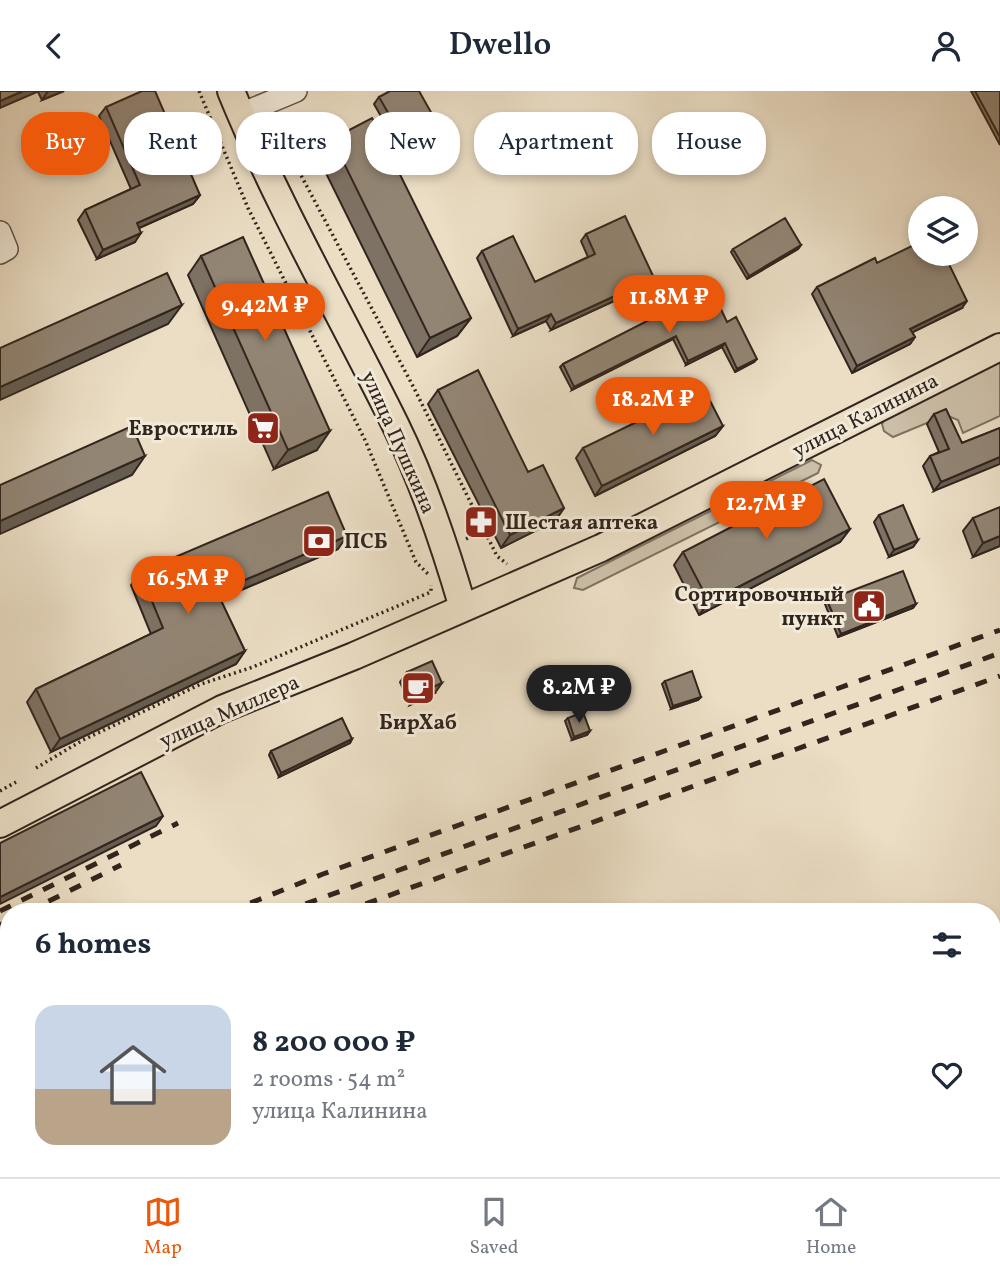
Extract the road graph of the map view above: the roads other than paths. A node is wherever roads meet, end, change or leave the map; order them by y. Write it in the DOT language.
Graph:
graph roads {
  1 [pos="296,91"];
  2 [pos="236,103"];
  3 [pos="0,232"];
  4 [pos="0,253"];
  5 [pos="1000,347"];
  6 [pos="463,608"];
  7 [pos="0,824"];
  1 -- 2 [label="street"];
  2 -- 6 [label="main road, улица Пушкина"];
  3 -- 4 [label="street"];
  5 -- 6 [label="main road, улица Калинина"];
  6 -- 7 [label="main road, улица Миллера"];
}
